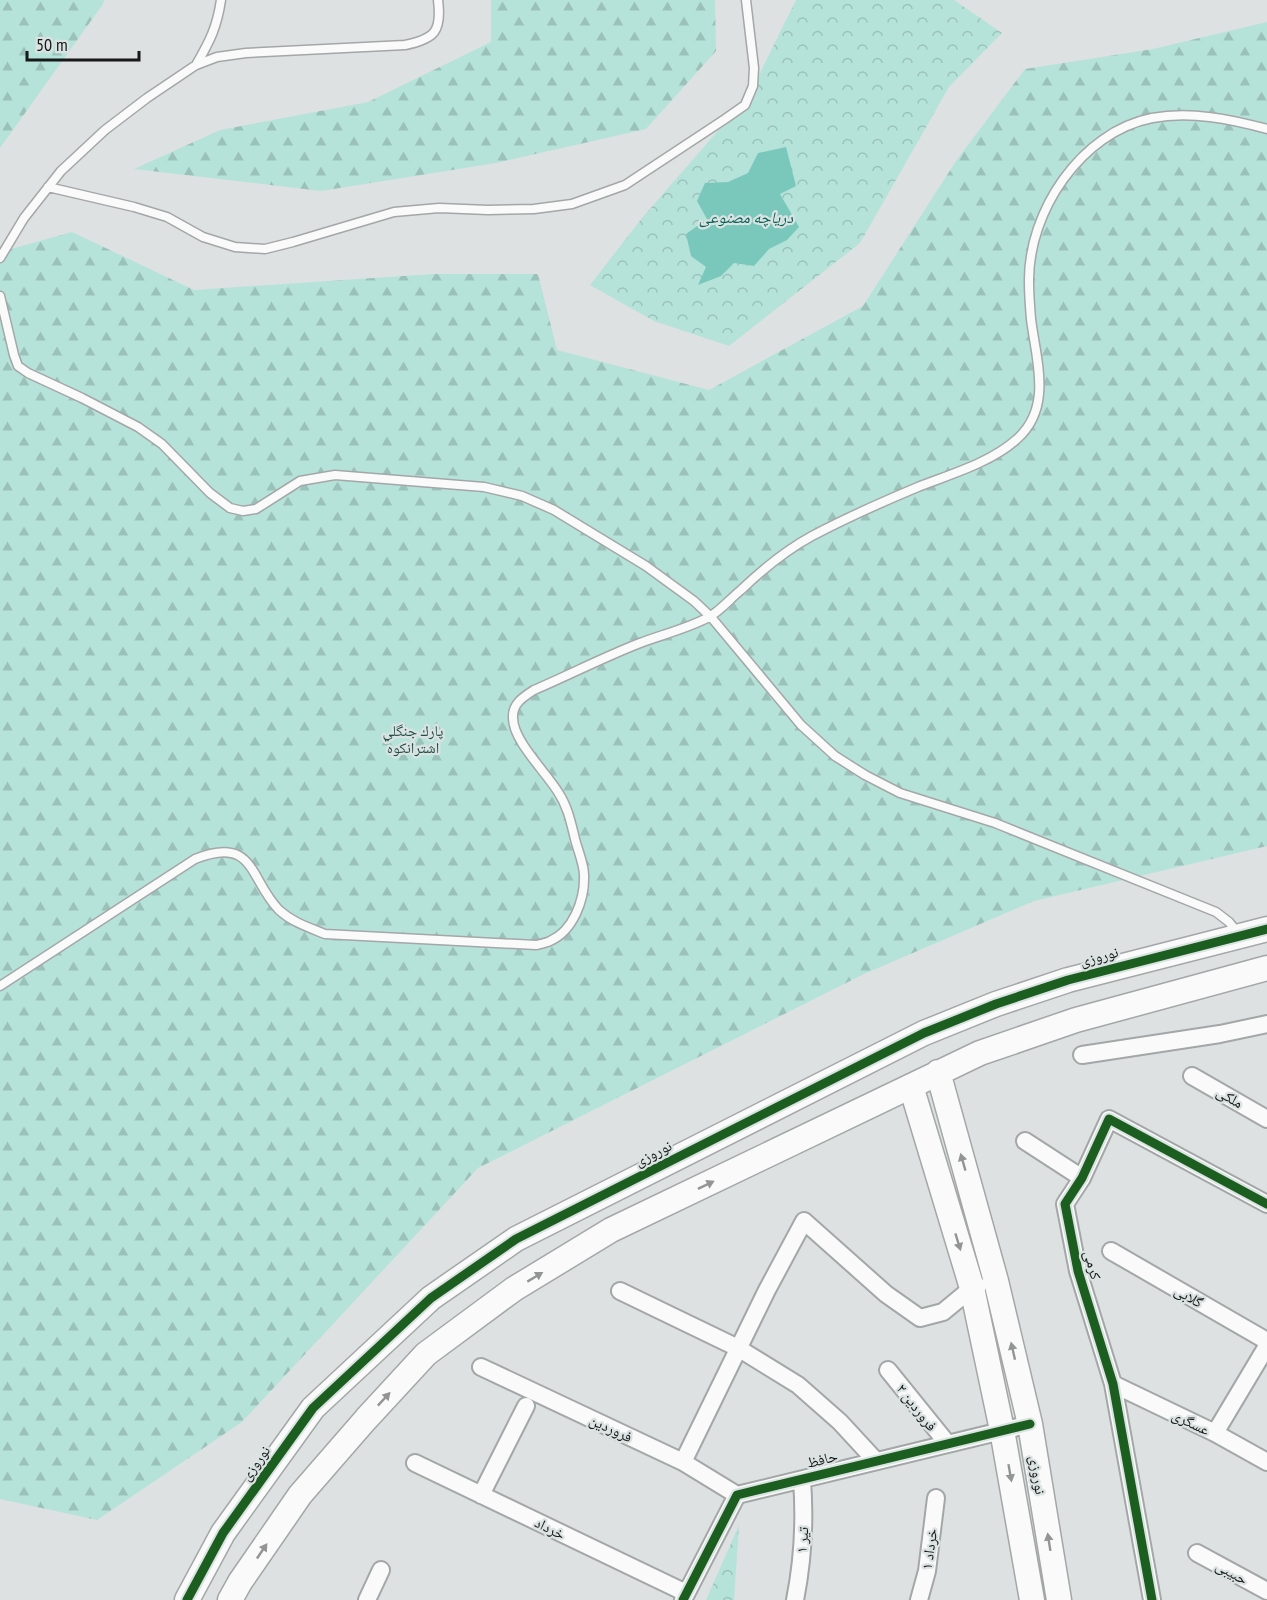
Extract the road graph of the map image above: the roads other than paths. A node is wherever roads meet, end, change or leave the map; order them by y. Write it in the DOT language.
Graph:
graph roads {
  1 [pos="221,0"];
  2 [pos="438,0"];
  3 [pos="746,0"];
  4 [pos="196,65"];
  5 [pos="1267,129"];
  6 [pos="48,188"];
  7 [pos="0,258"];
  8 [pos="0,296"];
  9 [pos="711,617"];
  10 [pos="1267,929"];
  11 [pos="1239,936"];
  12 [pos="1267,968"];
  13 [pos="0,986"];
  14 [pos="1267,1024"];
  15 [pos="1082,1055"];
  16 [pos="938,1072"];
  17 [pos="1192,1076"];
  18 [pos="911,1086"];
  19 [pos="754,1119"];
  20 [pos="1267,1119"];
  21 [pos="1025,1141"];
  22 [pos="770,1154"];
  23 [pos="1082,1178"];
  24 [pos="1267,1204"];
  25 [pos="1111,1251"];
  26 [pos="996,1281"];
  27 [pos="972,1288"];
  28 [pos="620,1291"];
  29 [pos="1267,1341"];
  30 [pos="1267,1346"];
  31 [pos="738,1348"];
  32 [pos="481,1367"];
  33 [pos="888,1370"];
  34 [pos="1113,1384"];
  35 [pos="526,1406"];
  36 [pos="1030,1424"];
  37 [pos="1002,1430"];
  38 [pos="1215,1433"];
  39 [pos="947,1443"];
  40 [pos="876,1461"];
  41 [pos="683,1462"];
  42 [pos="1267,1462"];
  43 [pos="415,1463"];
  44 [pos="802,1479"];
  45 [pos="481,1495"];
  46 [pos="737,1495"];
  47 [pos="936,1498"];
  48 [pos="1197,1553"];
  49 [pos="381,1570"];
  50 [pos="1267,1591"];
  51 [pos="685,1596"];
  52 [pos="187,1600"];
  53 [pos="230,1600"];
  54 [pos="367,1600"];
  55 [pos="795,1600"];
  56 [pos="919,1600"];
  57 [pos="1032,1600"];
  58 [pos="1059,1600"];
  59 [pos="1152,1600"];
  1 -- 4 [label="lane"];
  2 -- 4 [label="lane"];
  3 -- 6 [label="lane"];
  4 -- 6 [label="lane"];
  5 -- 9 [label="lane"];
  6 -- 7 [label="lane"];
  8 -- 9 [label="lane"];
  9 -- 11 [label="lane"];
  9 -- 13 [label="lane"];
  10 -- 11 [label="street, نوروزی"];
  11 -- 19 [label="street, نوروزی"];
  12 -- 16 [label="street"];
  14 -- 15 [label="street"];
  16 -- 18 [label="street"];
  26 -- 16 [label="street, نوروزی, one-way"];
  17 -- 20 [label="street, ملکی"];
  18 -- 22 [label="street"];
  18 -- 27 [label="street, نوروزی, one-way"];
  19 -- 22 [label="street"];
  19 -- 52 [label="street, نوروزی"];
  21 -- 23 [label="street"];
  53 -- 22 [label="street, one-way"];
  23 -- 24 [label="street, کرمی"];
  23 -- 34 [label="street, کرمی"];
  25 -- 29 [label="street, گلابی"];
  26 -- 27 [label="street"];
  36 -- 26 [label="street, نوروزی, one-way"];
  27 -- 31 [label="street"];
  27 -- 37 [label="street, نوروزی"];
  28 -- 31 [label="street"];
  30 -- 38 [label="street"];
  31 -- 40 [label="street"];
  31 -- 41 [label="street"];
  32 -- 41 [label="street, فروردین"];
  33 -- 39 [label="street, فروردین ۲"];
  34 -- 38 [label="street, عسگری"];
  34 -- 59 [label="street, کرمی"];
  35 -- 45 [label="street"];
  36 -- 37 [label="street, حافظ"];
  58 -- 36 [label="street, نوروزی, one-way"];
  37 -- 39 [label="street, حافظ"];
  37 -- 57 [label="street, نوروزی, one-way"];
  38 -- 42 [label="street, عسگری"];
  39 -- 40 [label="street, حافظ"];
  40 -- 44 [label="street, حافظ"];
  41 -- 46 [label="street, فروردین"];
  43 -- 45 [label="street, خرداد"];
  44 -- 46 [label="street, حافظ"];
  44 -- 55 [label="street, تیر ۱"];
  45 -- 51 [label="street, خرداد"];
  46 -- 51 [label="street"];
  47 -- 56 [label="street, خرداد ۱"];
  48 -- 50 [label="street, حبیبی"];
  49 -- 54 [label="street"];
}
